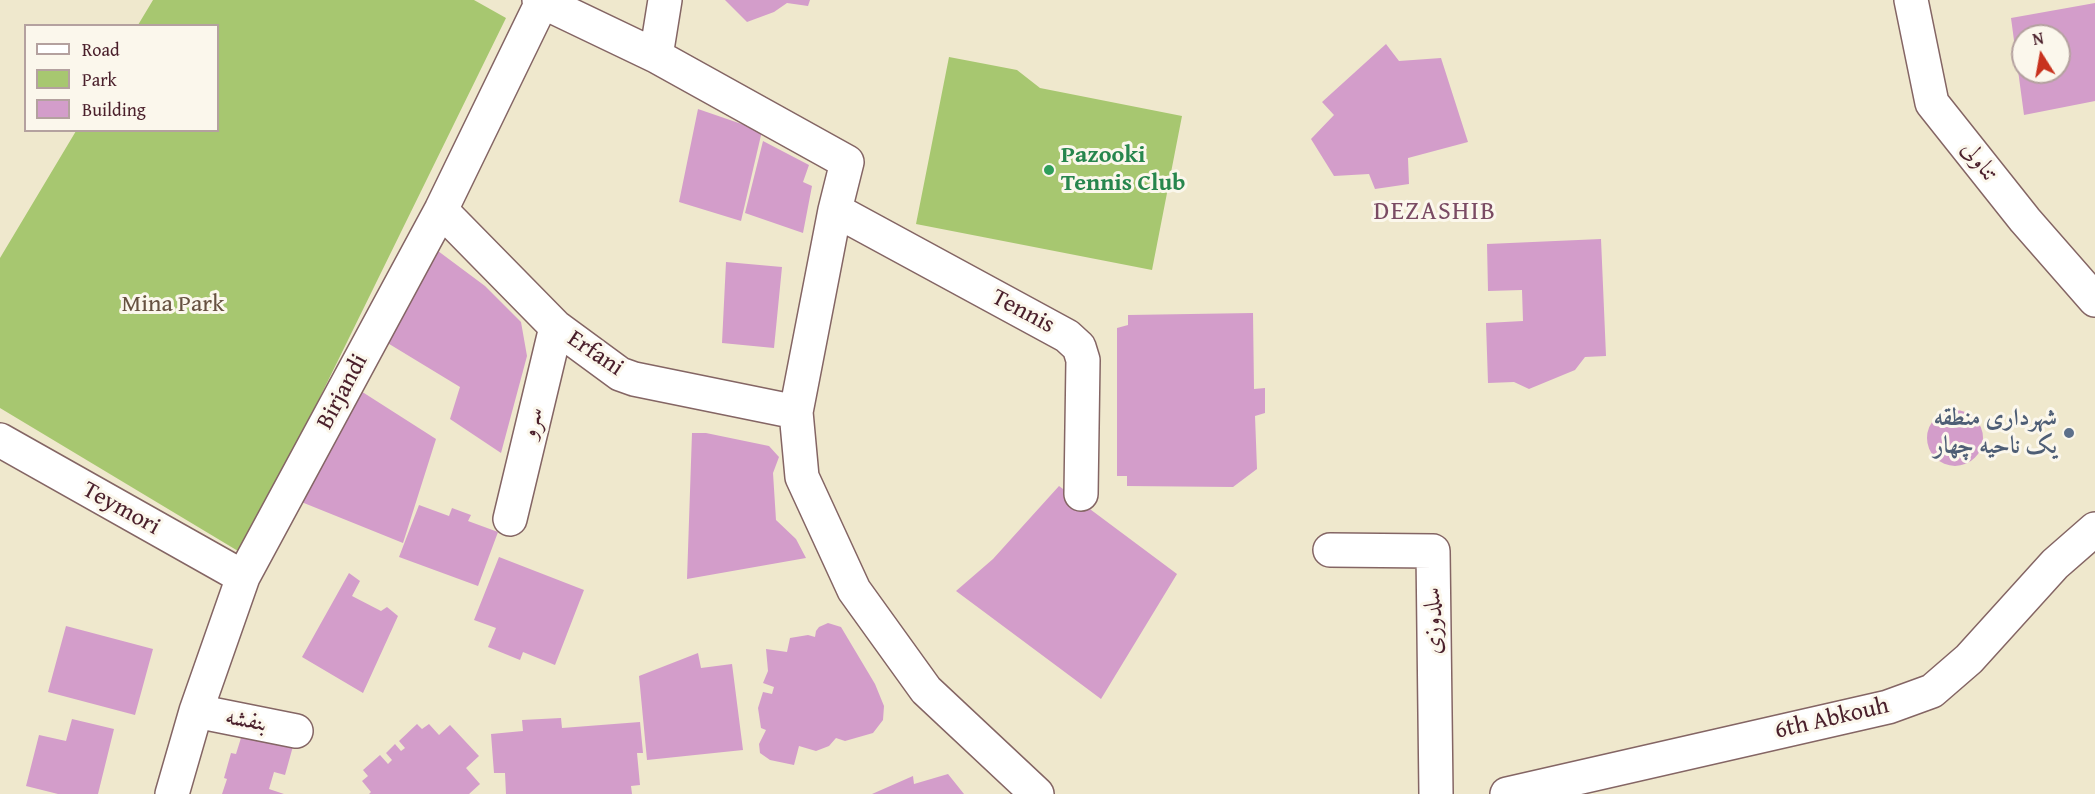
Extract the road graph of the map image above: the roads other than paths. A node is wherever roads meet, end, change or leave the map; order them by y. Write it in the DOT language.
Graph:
graph roads {
  1 [pos="664,0"];
  2 [pos="1911,0"];
  3 [pos="540,1"];
  4 [pos="656,56"];
  5 [pos="441,210"];
  6 [pos="835,210"];
  7 [pos="2095,300"];
  8 [pos="556,327"];
  9 [pos="796,412"];
  10 [pos="0,440"];
  11 [pos="1081,494"];
  12 [pos="510,519"];
  13 [pos="2095,529"];
  14 [pos="1330,550"];
  15 [pos="243,577"];
  16 [pos="196,711"];
  17 [pos="296,731"];
  18 [pos="172,794"];
  19 [pos="1037,794"];
  20 [pos="1436,794"];
  21 [pos="1507,794"];
  1 -- 4 [label="street"];
  2 -- 7 [label="street, تناولی"];
  3 -- 4 [label="street"];
  3 -- 5 [label="street, Birjandi"];
  4 -- 6 [label="street"];
  5 -- 8 [label="street, Erfani"];
  5 -- 15 [label="street, Birjandi"];
  6 -- 9 [label="street"];
  6 -- 11 [label="street, Tennis"];
  8 -- 9 [label="street, Erfani"];
  8 -- 12 [label="street, سرو"];
  9 -- 19 [label="street"];
  10 -- 15 [label="street, Teymori"];
  13 -- 21 [label="street, 6th Abkouh"];
  14 -- 20 [label="street, سلدوزی"];
  15 -- 16 [label="street, Birjandi"];
  16 -- 17 [label="street, بنفشه"];
  16 -- 18 [label="street, Birjandi"];
}
